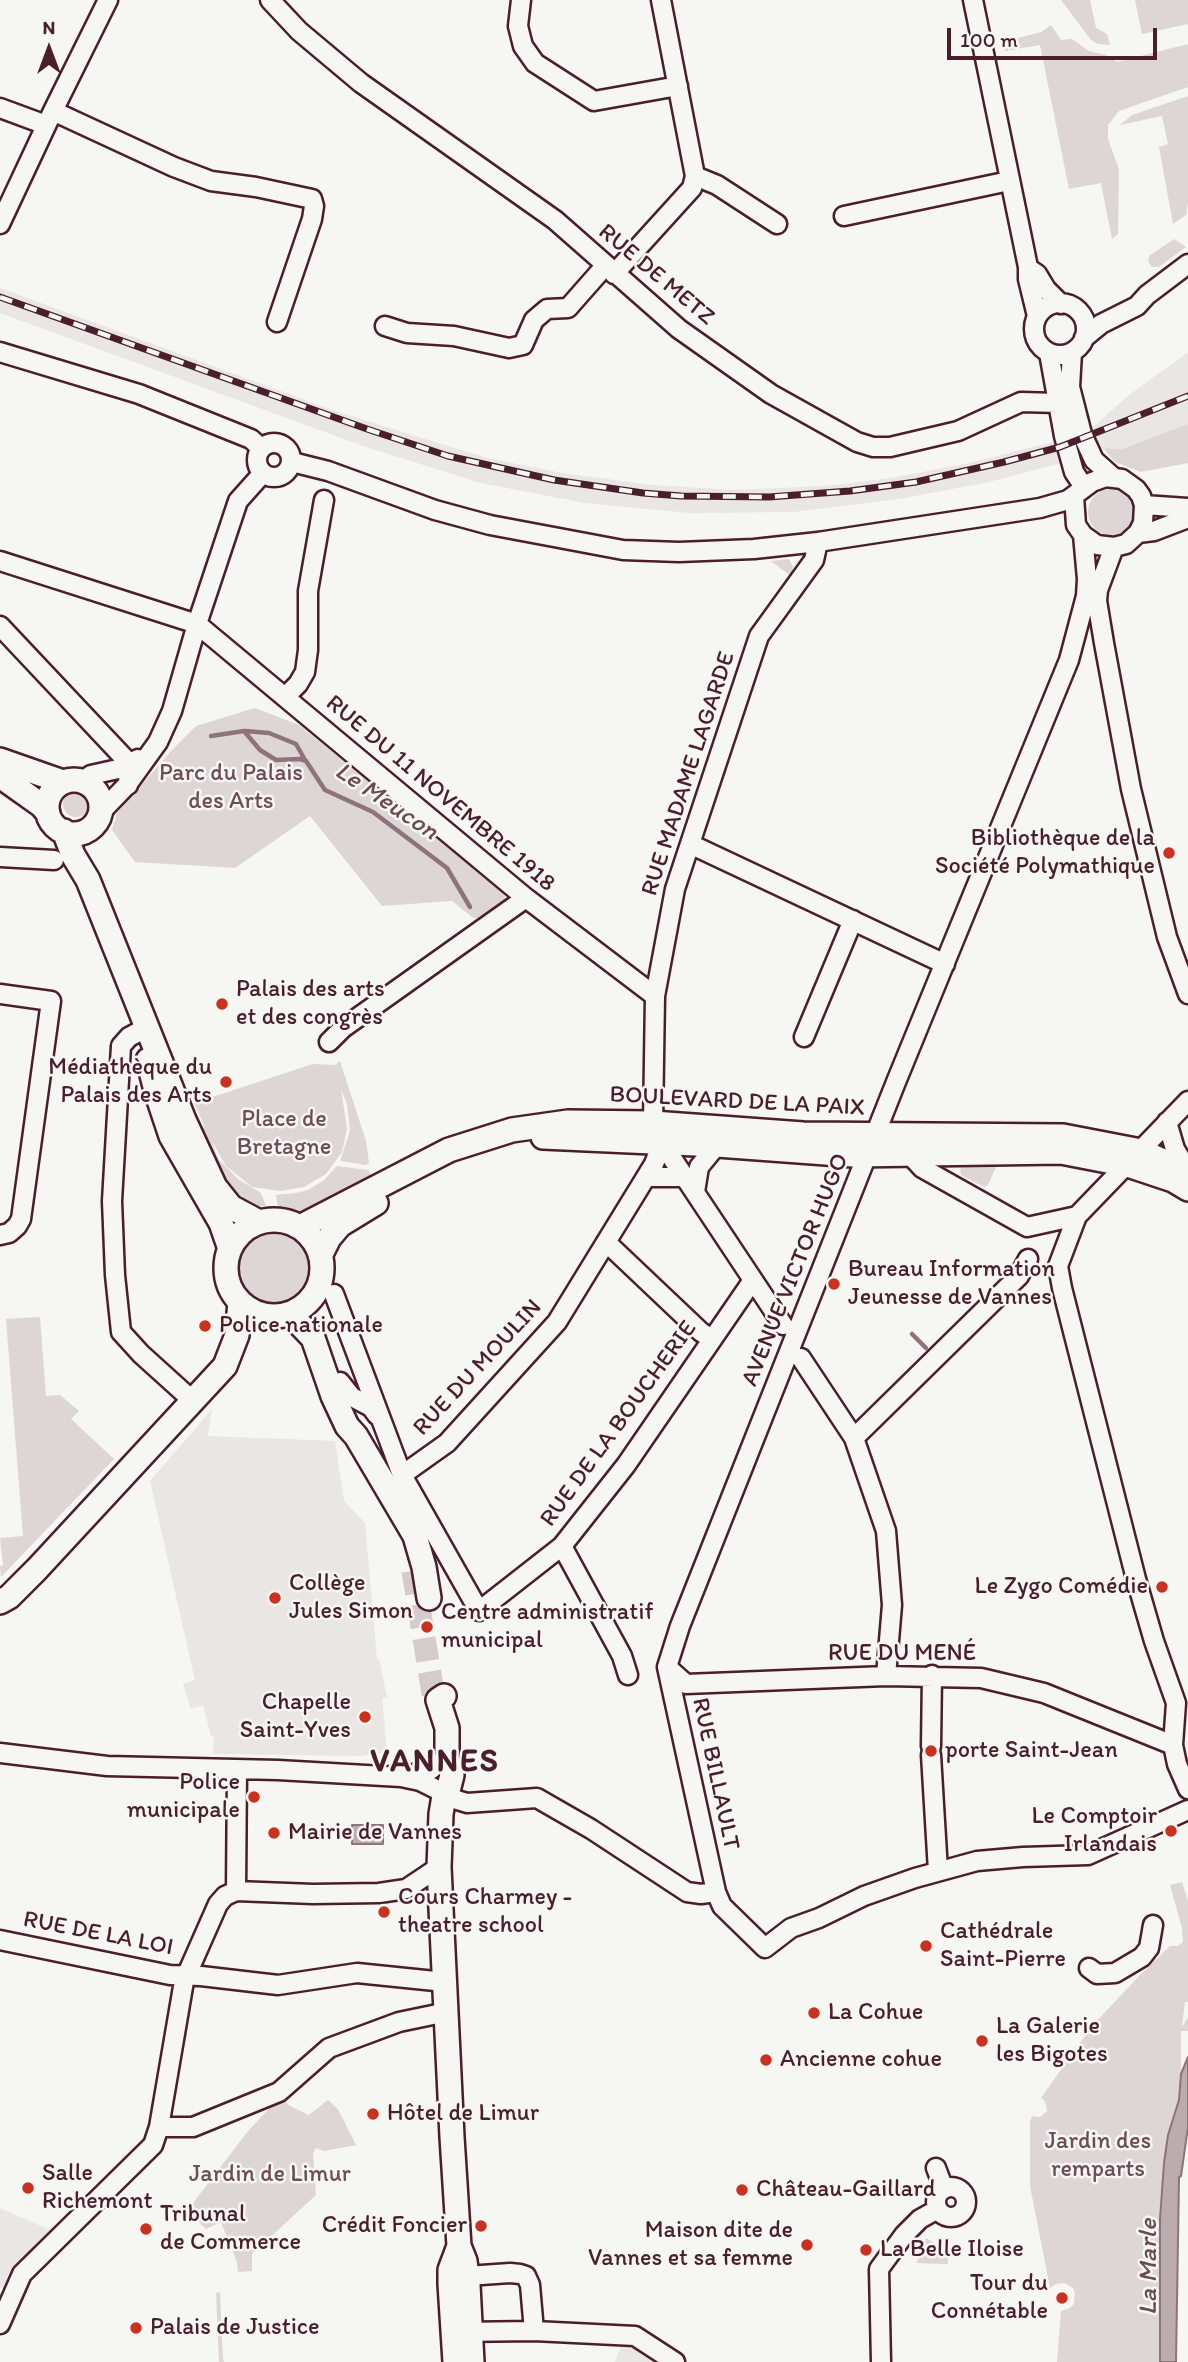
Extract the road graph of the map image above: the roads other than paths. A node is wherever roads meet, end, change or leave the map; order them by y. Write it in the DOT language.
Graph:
graph roads {
  1 [pos="108,0"];
  2 [pos="270,0"];
  3 [pos="521,0"];
  4 [pos="661,0"];
  5 [pos="973,0"];
  6 [pos="678,86"];
  7 [pos="0,108"];
  8 [pos="49,118"];
  9 [pos="695,176"];
  10 [pos="1009,181"];
  11 [pos="844,216"];
  12 [pos="0,224"];
  13 [pos="777,224"];
  14 [pos="1188,264"];
  15 [pos="1028,267"];
  16 [pos="609,270"];
  17 [pos="1147,295"];
  18 [pos="1069,307"];
  19 [pos="1037,316"];
  20 [pos="277,321"];
  21 [pos="385,326"];
  22 [pos="1084,338"];
  23 [pos="0,352"];
  24 [pos="1072,352"];
  25 [pos="1049,353"];
  26 [pos="1058,403"];
  27 [pos="261,448"];
  28 [pos="292,462"];
  29 [pos="263,473"];
  30 [pos="1113,477"];
  31 [pos="1079,492"];
  32 [pos="324,500"];
  33 [pos="1144,505"];
  34 [pos="1040,508"];
  35 [pos="1188,508"];
  36 [pos="1188,518"];
  37 [pos="1075,519"];
  38 [pos="1139,533"];
  39 [pos="1083,536"];
  40 [pos="818,542"];
  41 [pos="1114,547"];
  42 [pos="0,561"];
  43 [pos="197,624"];
  44 [pos="0,626"];
  45 [pos="285,697"];
  46 [pos="150,752"];
  47 [pos="0,760"];
  48 [pos="129,763"];
  49 [pos="0,776"];
  50 [pos="73,782"];
  51 [pos="127,785"];
  52 [pos="48,813"];
  53 [pos="95,820"];
  54 [pos="64,831"];
  55 [pos="690,844"];
  56 [pos="0,857"];
  57 [pos="54,860"];
  58 [pos="88,880"];
  59 [pos="526,898"];
  60 [pos="853,920"];
  61 [pos="945,964"];
  62 [pos="0,994"];
  63 [pos="1188,994"];
  64 [pos="655,996"];
  65 [pos="134,997"];
  66 [pos="142,1030"];
  67 [pos="804,1037"];
  68 [pos="329,1042"];
  69 [pos="1188,1101"];
  70 [pos="1167,1122"];
  71 [pos="658,1133"];
  72 [pos="717,1145"];
  73 [pos="871,1145"];
  74 [pos="910,1155"];
  75 [pos="1134,1158"];
  76 [pos="1188,1172"];
  77 [pos="646,1177"];
  78 [pos="690,1185"];
  79 [pos="1188,1189"];
  80 [pos="1077,1216"];
  81 [pos="259,1223"];
  82 [pos="300,1227"];
  83 [pos="1027,1227"];
  84 [pos="0,1236"];
  85 [pos="606,1242"];
  86 [pos="230,1249"];
  87 [pos="321,1254"];
  88 [pos="1028,1259"];
  89 [pos="1058,1266"];
  90 [pos="753,1280"];
  91 [pos="323,1296"];
  92 [pos="240,1302"];
  93 [pos="279,1315"];
  94 [pos="783,1325"];
  95 [pos="712,1339"];
  96 [pos="802,1358"];
  97 [pos="225,1366"];
  98 [pos="340,1382"];
  99 [pos="193,1401"];
  100 [pos="380,1421"];
  101 [pos="356,1437"];
  102 [pos="854,1438"];
  103 [pos="402,1475"];
  104 [pos="562,1546"];
  105 [pos="429,1598"];
  106 [pos="0,1602"];
  107 [pos="667,1667"];
  108 [pos="628,1675"];
  109 [pos="932,1675"];
  110 [pos="886,1676"];
  111 [pos="441,1698"];
  112 [pos="1180,1741"];
  113 [pos="0,1753"];
  114 [pos="447,1757"];
  115 [pos="237,1770"];
  116 [pos="401,1777"];
  117 [pos="1188,1789"];
  118 [pos="444,1796"];
  119 [pos="1188,1810"];
  120 [pos="439,1867"];
  121 [pos="938,1871"];
  122 [pos="236,1891"];
  123 [pos="716,1892"];
  124 [pos="1153,1925"];
  125 [pos="0,1940"];
  126 [pos="1089,1968"];
  127 [pos="187,1975"];
  128 [pos="445,1982"];
  129 [pos="447,2012"];
  130 [pos="159,2127"];
  131 [pos="936,2168"];
  132 [pos="944,2189"];
  133 [pos="938,2209"];
  134 [pos="459,2246"];
  135 [pos="467,2276"];
  136 [pos="0,2324"];
  137 [pos="534,2331"];
  138 [pos="463,2332"];
  139 [pos="455,2362"];
  140 [pos="472,2362"];
  141 [pos="676,2362"];
  142 [pos="881,2362"];
  1 -- 8 [label="street"];
  2 -- 16 [label="street, RUE DE METZ"];
  3 -- 6 [label="street"];
  4 -- 6 [label="street"];
  5 -- 10 [label="street"];
  6 -- 9 [label="street"];
  7 -- 8 [label="street"];
  8 -- 12 [label="street"];
  8 -- 20 [label="street"];
  9 -- 13 [label="street"];
  9 -- 16 [label="street"];
  10 -- 11 [label="street"];
  10 -- 15 [label="street"];
  14 -- 17 [label="street"];
  15 -- 18 [label="street"];
  15 -- 19 [label="street"];
  16 -- 21 [label="street"];
  16 -- 26 [label="street, RUE DE METZ"];
  17 -- 18 [label="street"];
  17 -- 22 [label="street"];
  18 -- 19 [label="street"];
  18 -- 22 [label="street"];
  19 -- 25 [label="street"];
  22 -- 24 [label="street"];
  23 -- 27 [label="street"];
  24 -- 25 [label="street"];
  24 -- 30 [label="street"];
  25 -- 26 [label="street"];
  26 -- 31 [label="street"];
  27 -- 28 [label="street"];
  27 -- 29 [label="street"];
  28 -- 29 [label="street"];
  28 -- 40 [label="street"];
  29 -- 43 [label="street"];
  30 -- 31 [label="street"];
  30 -- 33 [label="street"];
  31 -- 34 [label="street"];
  31 -- 37 [label="street"];
  32 -- 45 [label="street"];
  33 -- 35 [label="street"];
  33 -- 38 [label="street"];
  34 -- 37 [label="street"];
  34 -- 40 [label="street"];
  36 -- 38 [label="street"];
  37 -- 39 [label="street"];
  38 -- 41 [label="street"];
  39 -- 41 [label="street"];
  39 -- 61 [label="street, AVENUE VICTOR HUGO"];
  40 -- 55 [label="street, RUE MADAME LAGARDE"];
  41 -- 63 [label="street"];
  42 -- 43 [label="street"];
  43 -- 45 [label="street, RUE DU 11 NOVEMBRE 1918"];
  43 -- 46 [label="street"];
  44 -- 48 [label="street"];
  45 -- 59 [label="street, RUE DU 11 NOVEMBRE 1918"];
  46 -- 48 [label="street"];
  46 -- 51 [label="street"];
  47 -- 50 [label="main road"];
  48 -- 50 [label="street"];
  48 -- 51 [label="street"];
  49 -- 52 [label="main road"];
  50 -- 52 [label="main road"];
  50 -- 53 [label="main road"];
  51 -- 53 [label="street"];
  52 -- 54 [label="main road"];
  53 -- 54 [label="main road"];
  53 -- 58 [label="main road"];
  54 -- 58 [label="main road"];
  55 -- 60 [label="street"];
  55 -- 64 [label="street, RUE MADAME LAGARDE"];
  56 -- 57 [label="street"];
  58 -- 65 [label="main road"];
  59 -- 64 [label="street, RUE DU 11 NOVEMBRE 1918"];
  59 -- 68 [label="street"];
  60 -- 61 [label="street"];
  60 -- 67 [label="street"];
  61 -- 73 [label="street, AVENUE VICTOR HUGO"];
  62 -- 84 [label="street"];
  64 -- 71 [label="street, RUE MADAME LAGARDE"];
  65 -- 66 [label="main road"];
  65 -- 81 [label="main road"];
  66 -- 86 [label="main road"];
  66 -- 99 [label="street"];
  69 -- 70 [label="street"];
  70 -- 75 [label="street"];
  70 -- 76 [label="street"];
  71 -- 72 [label="main road, BOULEVARD DE LA PAIX"];
  71 -- 73 [label="main road, BOULEVARD DE LA PAIX"];
  71 -- 77 [label="street, RUE DU MOULIN"];
  71 -- 78 [label="street"];
  71 -- 82 [label="main road, BOULEVARD DE LA PAIX"];
  71 -- 87 [label="main road, BOULEVARD DE LA PAIX"];
  72 -- 73 [label="main road, BOULEVARD DE LA PAIX"];
  72 -- 78 [label="street"];
  73 -- 74 [label="main road, BOULEVARD DE LA PAIX"];
  73 -- 75 [label="main road, BOULEVARD DE LA PAIX"];
  73 -- 107 [label="street, AVENUE VICTOR HUGO"];
  74 -- 75 [label="main road, BOULEVARD DE LA PAIX"];
  74 -- 83 [label="street"];
  75 -- 76 [label="main road, BOULEVARD DE LA PAIX"];
  75 -- 79 [label="main road, BOULEVARD DE LA PAIX"];
  75 -- 80 [label="street"];
  77 -- 78 [label="street"];
  77 -- 85 [label="street, RUE DU MOULIN"];
  78 -- 90 [label="street"];
  80 -- 83 [label="street"];
  80 -- 89 [label="street"];
  81 -- 82 [label="main road"];
  81 -- 86 [label="main road"];
  82 -- 87 [label="main road"];
  83 -- 88 [label="street"];
  85 -- 95 [label="street"];
  85 -- 103 [label="street, RUE DU MOULIN"];
  86 -- 92 [label="main road"];
  87 -- 91 [label="main road"];
  88 -- 89 [label="street"];
  88 -- 102 [label="street"];
  89 -- 112 [label="street"];
  90 -- 94 [label="street"];
  90 -- 95 [label="street, RUE DE LA BOUCHERIE"];
  91 -- 93 [label="main road"];
  91 -- 98 [label="main road"];
  91 -- 100 [label="street"];
  92 -- 93 [label="main road"];
  92 -- 97 [label="main road"];
  93 -- 97 [label="main road"];
  93 -- 101 [label="main road"];
  95 -- 104 [label="street, RUE DE LA BOUCHERIE"];
  96 -- 102 [label="street"];
  97 -- 99 [label="main road"];
  98 -- 100 [label="street"];
  98 -- 101 [label="main road"];
  99 -- 106 [label="main road"];
  100 -- 103 [label="street"];
  101 -- 105 [label="main road"];
  102 -- 110 [label="street"];
  103 -- 104 [label="street, RUE DE LA BOUCHERIE"];
  104 -- 108 [label="street"];
  107 -- 110 [label="street, RUE DU MENÉ"];
  107 -- 123 [label="street, RUE BILLAULT"];
  109 -- 110 [label="street, RUE DU MENÉ"];
  109 -- 112 [label="street, RUE DU MENÉ"];
  109 -- 121 [label="street"];
  111 -- 114 [label="main road"];
  112 -- 117 [label="street"];
  113 -- 115 [label="street"];
  114 -- 116 [label="street"];
  114 -- 118 [label="main road"];
  115 -- 116 [label="street"];
  115 -- 122 [label="street"];
  116 -- 118 [label="street"];
  118 -- 120 [label="main road"];
  118 -- 123 [label="street"];
  119 -- 121 [label="street"];
  120 -- 122 [label="street"];
  120 -- 128 [label="main road"];
  121 -- 123 [label="street"];
  122 -- 127 [label="street"];
  124 -- 126 [label="street"];
  125 -- 127 [label="street, RUE DE LA LOI"];
  127 -- 128 [label="street, RUE DE LA LOI"];
  127 -- 130 [label="street"];
  128 -- 129 [label="main road"];
  129 -- 130 [label="street"];
  129 -- 134 [label="main road"];
  130 -- 136 [label="street"];
  131 -- 132 [label="street"];
  132 -- 133 [label="street"];
  132 -- 133 [label="street"];
  133 -- 142 [label="street"];
  134 -- 135 [label="main road"];
  134 -- 138 [label="main road"];
  135 -- 137 [label="street"];
  135 -- 138 [label="main road"];
  137 -- 138 [label="street"];
  137 -- 141 [label="street"];
  138 -- 139 [label="main road"];
  138 -- 140 [label="main road"];
}
